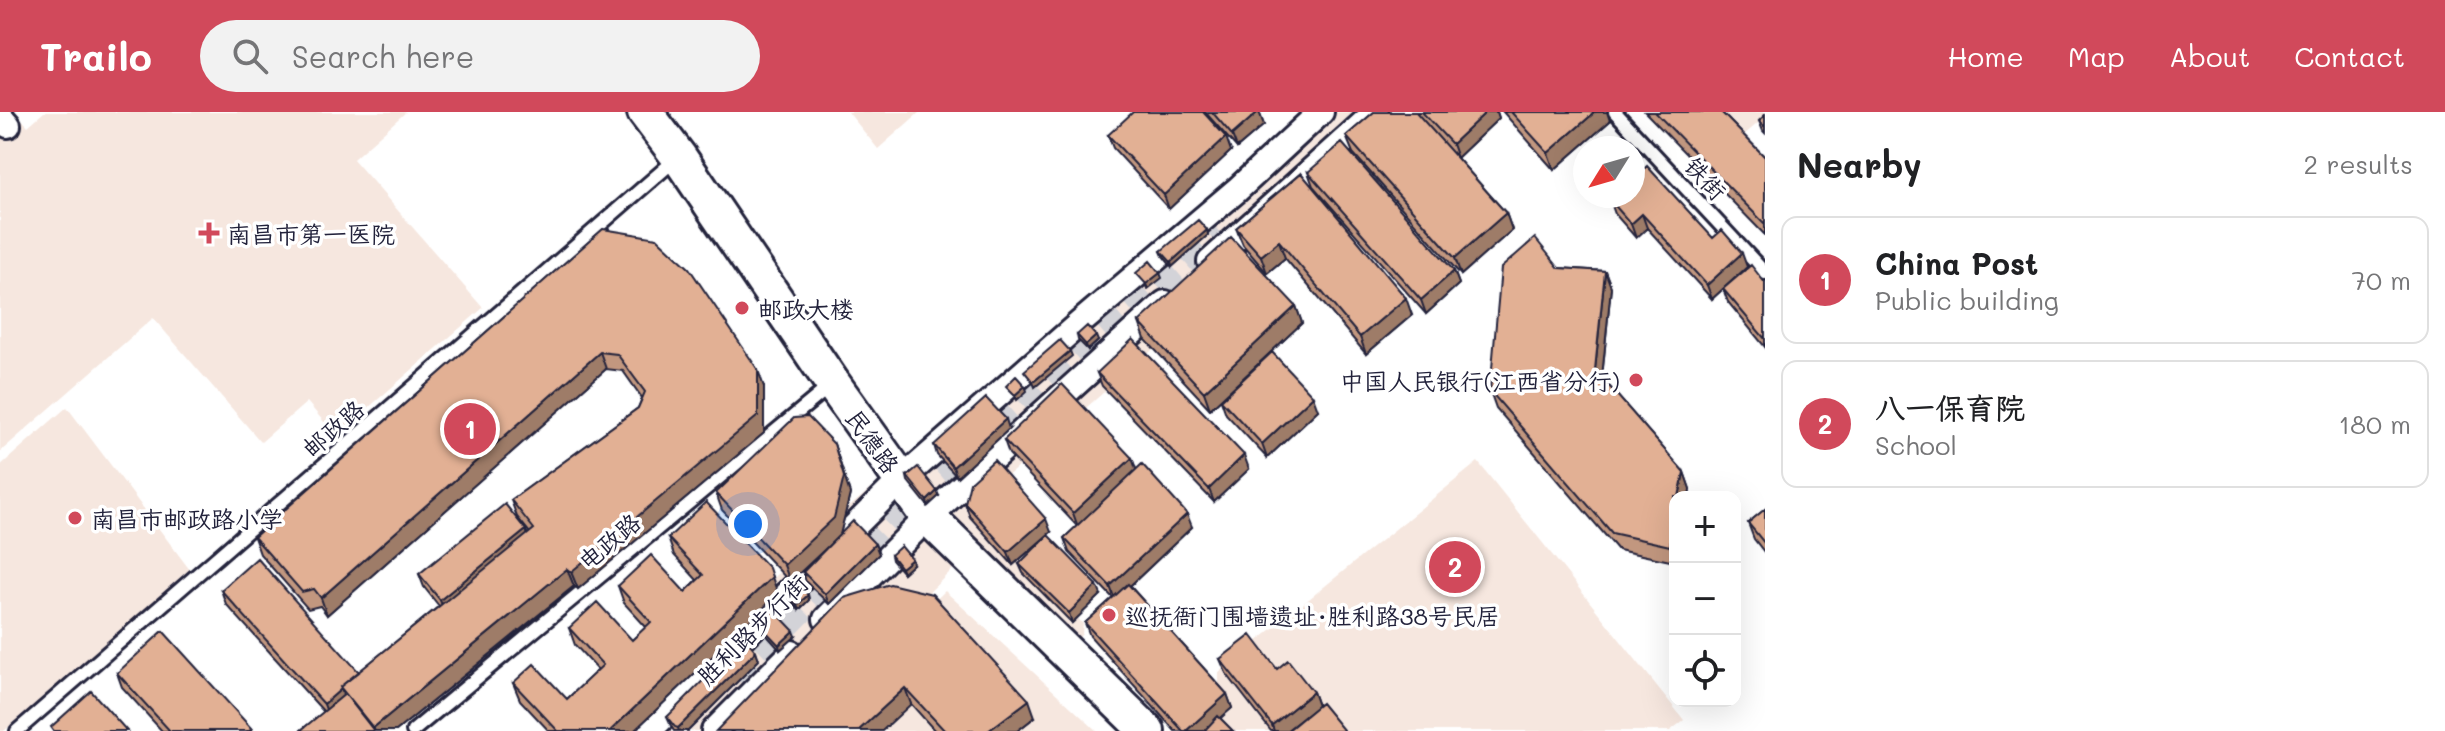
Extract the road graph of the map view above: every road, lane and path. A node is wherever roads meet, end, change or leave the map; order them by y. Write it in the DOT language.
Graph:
graph roads {
  1 [pos="645,112"];
  2 [pos="1321,112"];
  3 [pos="1376,112"];
  4 [pos="1615,112"];
  5 [pos="679,157"];
  6 [pos="1765,273"];
  7 [pos="833,384"];
  8 [pos="901,480"];
  9 [pos="928,517"];
  10 [pos="17,731"];
  11 [pos="413,731"];
  12 [pos="649,731"];
  13 [pos="714,731"];
  14 [pos="1147,731"];
  1 -- 5 [label="main road, 民德路"];
  2 -- 8 [label="street, 胜利路步行街"];
  3 -- 9 [label="street"];
  4 -- 6 [label="lane, 铁街"];
  5 -- 7 [label="main road, 民德路"];
  5 -- 10 [label="lane, 邮政路"];
  7 -- 8 [label="main road, 民德路"];
  7 -- 11 [label="lane, 电政路"];
  8 -- 9 [label="main road, 民德路"];
  8 -- 12 [label="street, 胜利路步行街"];
  9 -- 13 [label="street"];
  9 -- 14 [label="main road, 民德路"];
}
